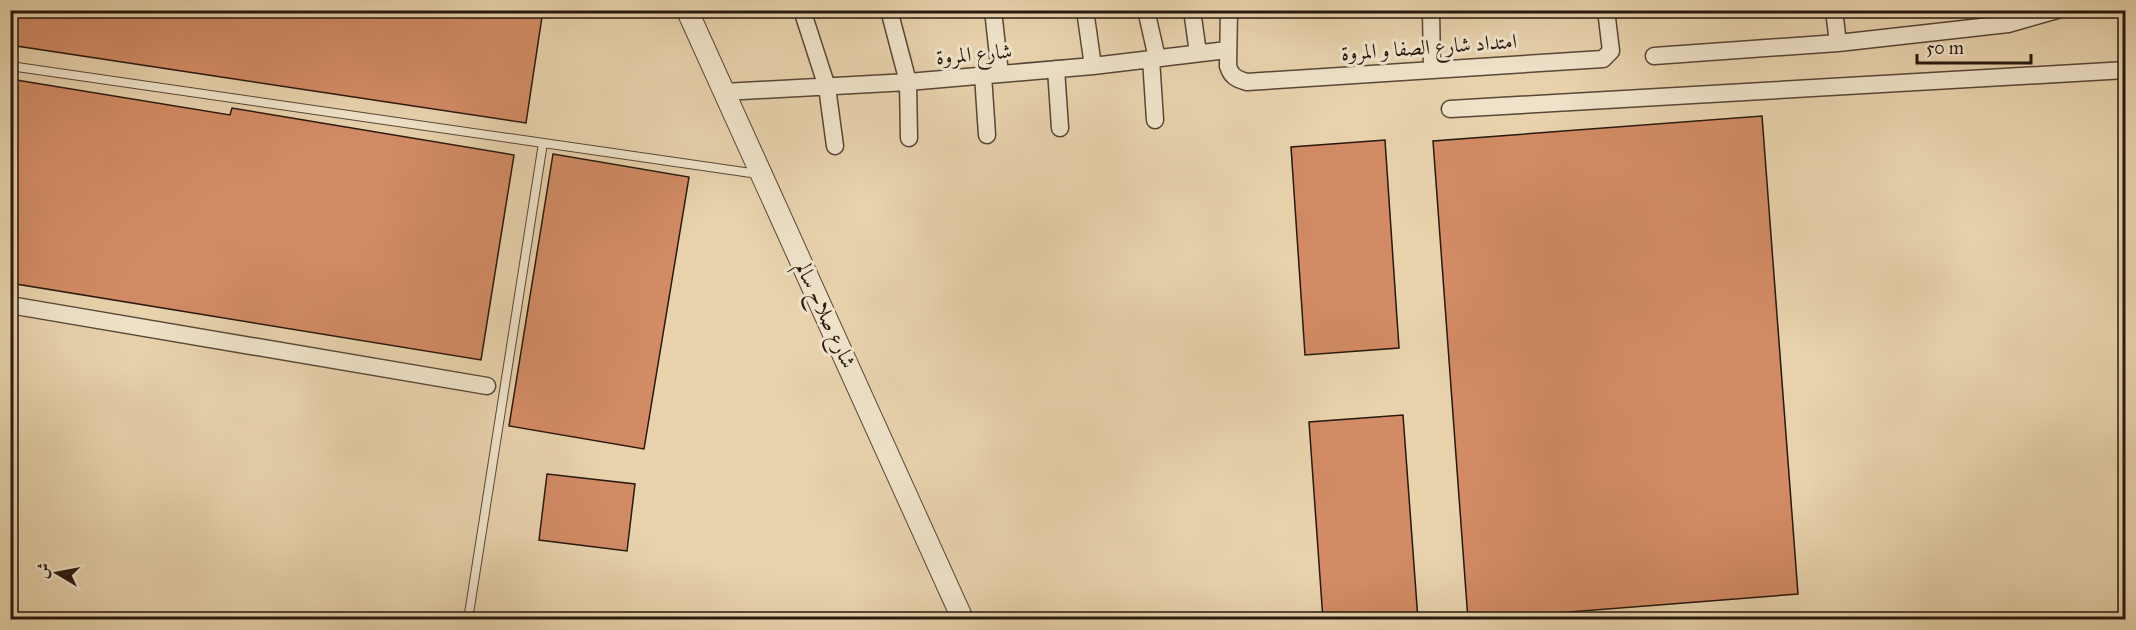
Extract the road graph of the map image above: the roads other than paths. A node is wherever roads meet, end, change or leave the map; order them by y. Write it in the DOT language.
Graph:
graph roads {
  1 [pos="687,10"];
  2 [pos="802,10"];
  3 [pos="890,10"];
  4 [pos="993,10"];
  5 [pos="1085,10"];
  6 [pos="1146,10"];
  7 [pos="1192,10"];
  8 [pos="1229,10"];
  9 [pos="1431,10"];
  10 [pos="1606,10"];
  11 [pos="1834,10"];
  12 [pos="2057,10"];
  13 [pos="2005,17"];
  14 [pos="1838,43"];
  15 [pos="1227,50"];
  16 [pos="1198,53"];
  17 [pos="1654,56"];
  18 [pos="1154,58"];
  19 [pos="10,66"];
  20 [pos="1093,66"];
  21 [pos="1056,69"];
  22 [pos="1432,69"];
  23 [pos="2126,70"];
  24 [pos="991,75"];
  25 [pos="908,82"];
  26 [pos="827,87"];
  27 [pos="724,92"];
  28 [pos="1450,109"];
  29 [pos="1155,120"];
  30 [pos="1060,128"];
  31 [pos="987,135"];
  32 [pos="909,138"];
  33 [pos="543,143"];
  34 [pos="835,146"];
  35 [pos="762,174"];
  36 [pos="10,305"];
  37 [pos="488,386"];
  38 [pos="468,620"];
  39 [pos="963,620"];
  1 -- 27 [label="street, شارع صلاح سالم"];
  2 -- 26 [label="street"];
  3 -- 25 [label="street"];
  4 -- 24 [label="street"];
  5 -- 20 [label="street"];
  6 -- 18 [label="street"];
  7 -- 16 [label="street"];
  8 -- 15 [label="street"];
  9 -- 22 [label="street"];
  10 -- 22 [label="street, امتداد شارع الصفا و المروة"];
  11 -- 14 [label="street"];
  12 -- 13 [label="street"];
  13 -- 14 [label="street"];
  14 -- 17 [label="street"];
  15 -- 16 [label="street, شارع المروة"];
  15 -- 22 [label="street, امتداد شارع الصفا و المروة"];
  16 -- 18 [label="street, شارع المروة"];
  18 -- 20 [label="street, شارع المروة"];
  18 -- 29 [label="street"];
  19 -- 33 [label="lane"];
  20 -- 21 [label="street, شارع المروة"];
  21 -- 24 [label="street, شارع المروة"];
  21 -- 30 [label="street"];
  23 -- 28 [label="street"];
  24 -- 25 [label="street, شارع المروة"];
  24 -- 31 [label="street"];
  25 -- 26 [label="street, شارع المروة"];
  25 -- 32 [label="street"];
  26 -- 27 [label="street, شارع المروة"];
  26 -- 34 [label="street"];
  27 -- 35 [label="street, شارع صلاح سالم"];
  33 -- 35 [label="lane"];
  33 -- 38 [label="lane"];
  35 -- 39 [label="street, شارع صلاح سالم"];
  36 -- 37 [label="street"];
}
